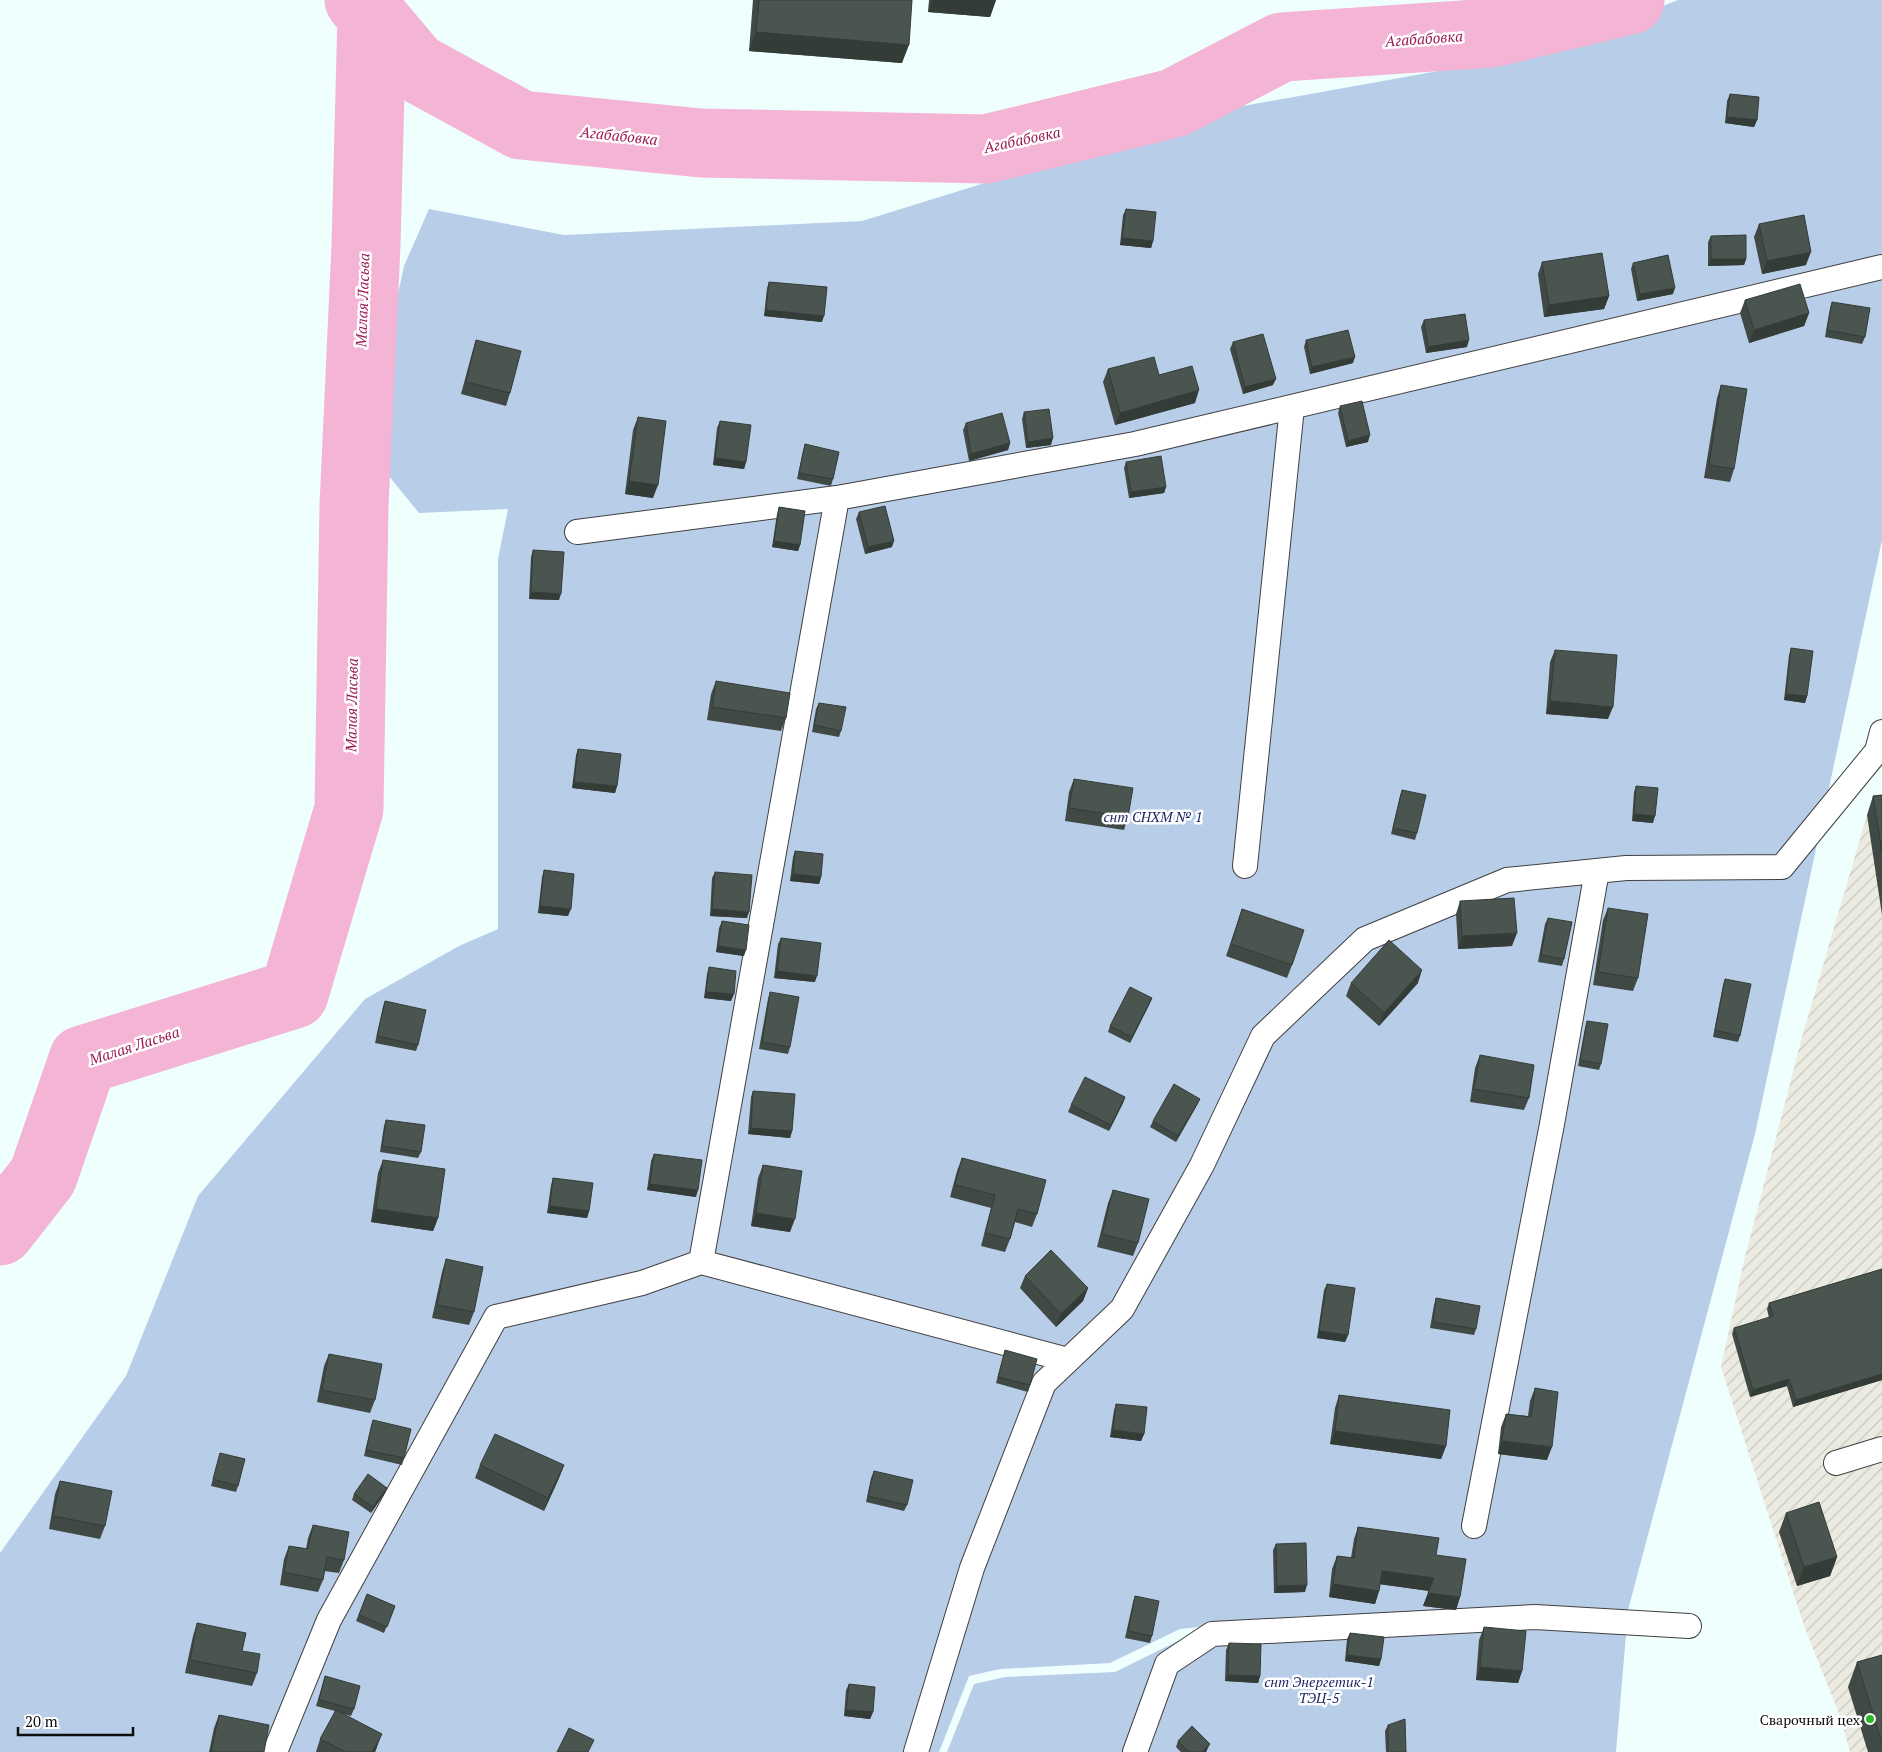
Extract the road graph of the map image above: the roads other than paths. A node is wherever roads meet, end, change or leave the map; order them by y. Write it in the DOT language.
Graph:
graph roads {
  1 [pos="1882,267"];
  2 [pos="1292,407"];
  3 [pos="837,498"];
  4 [pos="577,532"];
  5 [pos="1882,732"];
  6 [pos="1245,866"];
  7 [pos="1597,871"];
  8 [pos="701,1262"];
  9 [pos="1068,1360"];
  10 [pos="1882,1450"];
  11 [pos="1836,1463"];
  12 [pos="1474,1526"];
  13 [pos="1689,1626"];
  14 [pos="275,1752"];
  15 [pos="916,1752"];
  16 [pos="1135,1752"];
  1 -- 2 [label="lane"];
  2 -- 3 [label="lane"];
  2 -- 6 [label="lane"];
  3 -- 4 [label="lane"];
  3 -- 8 [label="lane"];
  5 -- 7 [label="lane"];
  7 -- 9 [label="lane"];
  7 -- 12 [label="lane"];
  8 -- 9 [label="lane"];
  8 -- 14 [label="lane"];
  9 -- 15 [label="lane"];
  10 -- 11 [label="lane"];
  13 -- 16 [label="lane"];
}
